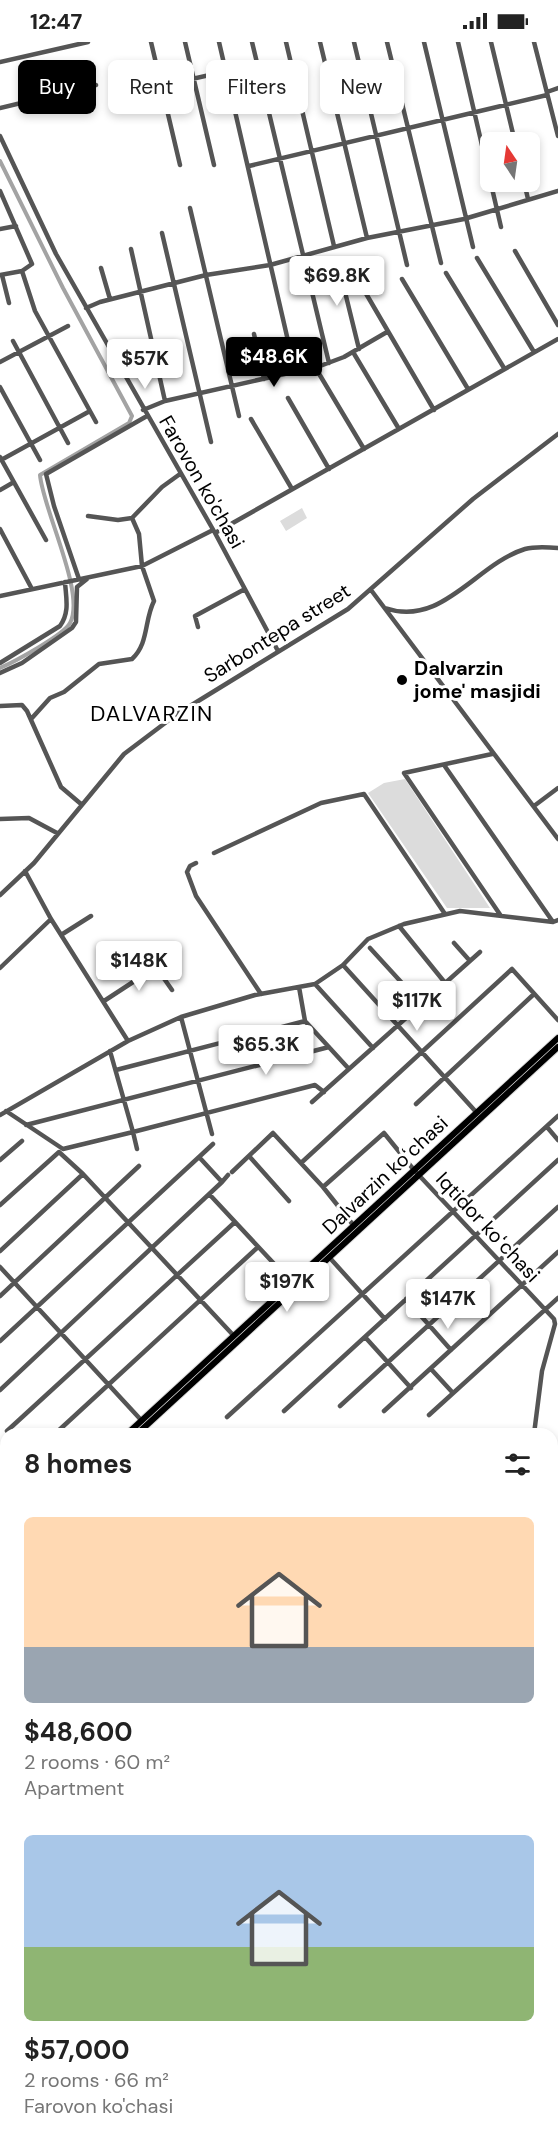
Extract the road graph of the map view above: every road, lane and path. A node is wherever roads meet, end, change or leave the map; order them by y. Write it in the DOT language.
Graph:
graph roads {
  1 [pos="88,42"];
  2 [pos="151,42"];
  3 [pos="185,42"];
  4 [pos="219,42"];
  5 [pos="252,42"];
  6 [pos="286,42"];
  7 [pos="320,42"];
  8 [pos="354,42"];
  9 [pos="387,42"];
  10 [pos="424,42"];
  11 [pos="458,42"];
  12 [pos="492,42"];
  13 [pos="534,42"];
  14 [pos="71,44"];
  15 [pos="155,60"];
  16 [pos="189,60"];
  17 [pos="223,60"];
  18 [pos="257,60"];
  19 [pos="0,62"];
  20 [pos="206,76"];
  21 [pos="194,79"];
  22 [pos="558,88"];
  23 [pos="547,93"];
  24 [pos="18,104"];
  25 [pos="507,106"];
  26 [pos="0,108"];
  27 [pos="475,113"];
  28 [pos="168,114"];
  29 [pos="236,114"];
  30 [pos="270,114"];
  31 [pos="442,121"];
  32 [pos="556,126"];
  33 [pos="409,128"];
  34 [pos="513,132"];
  35 [pos="378,135"];
  36 [pos="0,136"];
  37 [pos="558,136"];
  38 [pos="344,143"];
  39 [pos="311,152"];
  40 [pos="280,159"];
  41 [pos="180,165"];
  42 [pos="214,165"];
  43 [pos="249,166"];
  44 [pos="558,191"];
  45 [pos="526,192"];
  46 [pos="1,193"];
  47 [pos="528,200"];
  48 [pos="190,208"];
  49 [pos="497,211"];
  50 [pos="464,219"];
  51 [pos="431,224"];
  52 [pos="16,226"];
  53 [pos="501,227"];
  54 [pos="0,229"];
  55 [pos="399,231"];
  56 [pos="162,233"];
  57 [pos="367,238"];
  58 [pos="334,246"];
  59 [pos="473,247"];
  60 [pos="131,249"];
  61 [pos="515,251"];
  62 [pos="303,256"];
  63 [pos="477,258"];
  64 [pos="441,263"];
  65 [pos="270,265"];
  66 [pos="407,265"];
  67 [pos="101,268"];
  68 [pos="22,271"];
  69 [pos="447,273"];
  70 [pos="1,275"];
  71 [pos="206,276"];
  72 [pos="402,279"];
  73 [pos="174,283"];
  74 [pos="141,292"];
  75 [pos="110,299"];
  76 [pos="9,303"];
  77 [pos="86,309"];
  78 [pos="558,325"];
  79 [pos="68,326"];
  80 [pos="387,332"];
  81 [pos="254,334"];
  82 [pos="48,337"];
  83 [pos="558,339"];
  84 [pos="13,341"];
  85 [pos="359,349"];
  86 [pos="19,352"];
  87 [pos="353,352"];
  88 [pos="534,352"];
  89 [pos="0,362"];
  90 [pos="329,363"];
  91 [pos="315,367"];
  92 [pos="504,368"];
  93 [pos="295,371"];
  94 [pos="264,379"];
  95 [pos="232,386"];
  96 [pos="0,387"];
  97 [pos="468,389"];
  98 [pos="199,394"];
  99 [pos="288,398"];
  100 [pos="165,401"];
  101 [pos="143,410"];
  102 [pos="434,410"];
  103 [pos="90,411"];
  104 [pos="147,416"];
  105 [pos="239,416"];
  106 [pos="251,419"];
  107 [pos="96,422"];
  108 [pos="60,427"];
  109 [pos="399,429"];
  110 [pos="558,434"];
  111 [pos="31,442"];
  112 [pos="211,442"];
  113 [pos="68,443"];
  114 [pos="364,449"];
  115 [pos="1,459"];
  116 [pos="40,460"];
  117 [pos="329,469"];
  118 [pos="180,474"];
  119 [pos="14,482"];
  120 [pos="292,489"];
  121 [pos="0,490"];
  122 [pos="88,516"];
  123 [pos="132,518"];
  124 [pos="0,529"];
  125 [pos="214,532"];
  126 [pos="46,540"];
  127 [pos="558,548"];
  128 [pos="142,566"];
  129 [pos="90,577"];
  130 [pos="77,579"];
  131 [pos="66,582"];
  132 [pos="32,589"];
  133 [pos="245,589"];
  134 [pos="371,590"];
  135 [pos="0,597"];
  136 [pos="384,608"];
  137 [pos="198,627"];
  138 [pos="278,651"];
  139 [pos="0,663"];
  140 [pos="0,673"];
  141 [pos="0,706"];
  142 [pos="32,718"];
  143 [pos="492,754"];
  144 [pos="444,765"];
  145 [pos="558,788"];
  146 [pos="81,804"];
  147 [pos="534,806"];
  148 [pos="0,819"];
  149 [pos="57,833"];
  150 [pos="558,839"];
  151 [pos="214,853"];
  152 [pos="196,863"];
  153 [pos="26,871"];
  154 [pos="0,895"];
  155 [pos="445,914"];
  156 [pos="91,916"];
  157 [pos="501,916"];
  158 [pos="51,919"];
  159 [pos="556,921"];
  160 [pos="399,926"];
  161 [pos="62,935"];
  162 [pos="454,943"];
  163 [pos="370,948"];
  164 [pos="480,952"];
  165 [pos="470,961"];
  166 [pos="343,965"];
  167 [pos="0,968"];
  168 [pos="315,984"];
  169 [pos="446,984"];
  170 [pos="299,987"];
  171 [pos="172,990"];
  172 [pos="261,994"];
  173 [pos="534,994"];
  174 [pos="104,1001"];
  175 [pos="423,1006"];
  176 [pos="181,1017"];
  177 [pos="558,1020"];
  178 [pos="305,1021"];
  179 [pos="397,1027"];
  180 [pos="558,1038"];
  181 [pos="128,1041"];
  182 [pos="329,1047"];
  183 [pos="558,1047"];
  184 [pos="373,1048"];
  185 [pos="110,1051"];
  186 [pos="190,1051"];
  187 [pos="421,1053"];
  188 [pos="116,1070"];
  189 [pos="349,1070"];
  190 [pos="443,1077"];
  191 [pos="198,1082"];
  192 [pos="324,1092"];
  193 [pos="124,1101"];
  194 [pos="312,1102"];
  195 [pos="416,1104"];
  196 [pos="6,1111"];
  197 [pos="206,1113"];
  198 [pos="477,1113"];
  199 [pos="0,1115"];
  200 [pos="558,1116"];
  201 [pos="26,1125"];
  202 [pos="547,1127"];
  203 [pos="133,1132"];
  204 [pos="212,1134"];
  205 [pos="453,1140"];
  206 [pos="558,1140"];
  207 [pos="22,1141"];
  208 [pos="213,1144"];
  209 [pos="137,1149"];
  210 [pos="249,1156"];
  211 [pos="199,1157"];
  212 [pos="0,1160"];
  213 [pos="558,1160"];
  214 [pos="301,1163"];
  215 [pos="139,1166"];
  216 [pos="417,1172"];
  217 [pos="83,1174"];
  218 [pos="222,1182"];
  219 [pos="323,1187"];
  220 [pos="210,1195"];
  221 [pos="105,1197"];
  222 [pos="289,1201"];
  223 [pos="0,1205"];
  224 [pos="558,1207"];
  225 [pos="453,1210"];
  226 [pos="235,1222"];
  227 [pos="128,1223"];
  228 [pos="354,1226"];
  229 [pos="477,1236"];
  230 [pos="258,1247"];
  231 [pos="152,1249"];
  232 [pos="0,1251"];
  233 [pos="558,1252"];
  234 [pos="329,1257"];
  235 [pos="500,1260"];
  236 [pos="0,1267"];
  237 [pos="177,1275"];
  238 [pos="14,1282"];
  239 [pos="293,1284"];
  240 [pos="522,1285"];
  241 [pos="286,1293"];
  242 [pos="363,1294"];
  243 [pos="0,1296"];
  244 [pos="558,1298"];
  245 [pos="406,1299"];
  246 [pos="200,1300"];
  247 [pos="37,1307"];
  248 [pos="544,1310"];
  249 [pos="385,1319"];
  250 [pos="429,1324"];
  251 [pos="61,1333"];
  252 [pos="234,1336"];
  253 [pos="365,1337"];
  254 [pos="0,1341"];
  255 [pos="451,1350"];
  256 [pos="86,1359"];
  257 [pos="388,1362"];
  258 [pos="431,1369"];
  259 [pos="109,1385"];
  260 [pos="411,1388"];
  261 [pos="0,1390"];
  262 [pos="453,1393"];
  263 [pos="340,1407"];
  264 [pos="284,1411"];
  265 [pos="384,1411"];
  266 [pos="429,1415"];
  267 [pos="227,1417"];
  268 [pos="142,1421"];
  269 [pos="10,1428"];
  270 [pos="61,1428"];
  271 [pos="134,1428"];
  272 [pos="143,1428"];
  273 [pos="535,1428"];
  1 -- 14 [label="street"];
  2 -- 15 [label="street"];
  3 -- 16 [label="street"];
  4 -- 17 [label="street"];
  5 -- 18 [label="street"];
  6 -- 39 [label="street"];
  7 -- 38 [label="street"];
  8 -- 35 [label="street"];
  9 -- 33 [label="street"];
  10 -- 31 [label="street"];
  11 -- 27 [label="street"];
  12 -- 25 [label="street"];
  13 -- 23 [label="street"];
  14 -- 19 [label="street"];
  20 -- 21 [label="street"];
  21 -- 42 [label="street"];
  22 -- 23 [label="street"];
  23 -- 25 [label="street"];
  23 -- 32 [label="street"];
  24 -- 26 [label="street"];
  25 -- 27 [label="street"];
  25 -- 34 [label="street"];
  27 -- 31 [label="street"];
  27 -- 49 [label="street"];
  28 -- 41 [label="street"];
  29 -- 43 [label="street"];
  30 -- 40 [label="street"];
  31 -- 33 [label="street"];
  31 -- 50 [label="street"];
  32 -- 37 [label="street"];
  33 -- 35 [label="street"];
  33 -- 51 [label="street"];
  35 -- 38 [label="street"];
  35 -- 55 [label="street"];
  36 -- 77 [label="street, Farovon ko'chasi"];
  38 -- 39 [label="street"];
  38 -- 57 [label="street"];
  39 -- 40 [label="street"];
  39 -- 58 [label="street"];
  40 -- 43 [label="street"];
  40 -- 62 [label="street"];
  43 -- 65 [label="street"];
  44 -- 47 [label="street"];
  45 -- 47 [label="street"];
  46 -- 52 [label="street"];
  47 -- 49 [label="street"];
  48 -- 71 [label="street"];
  49 -- 50 [label="street"];
  49 -- 53 [label="street"];
  50 -- 51 [label="street"];
  50 -- 59 [label="street"];
  51 -- 55 [label="street"];
  51 -- 64 [label="street"];
  52 -- 54 [label="street"];
  52 -- 68 [label="street"];
  55 -- 57 [label="street"];
  55 -- 66 [label="street"];
  56 -- 73 [label="street"];
  57 -- 58 [label="street"];
  58 -- 62 [label="street"];
  60 -- 74 [label="street"];
  61 -- 78 [label="street"];
  62 -- 65 [label="street"];
  62 -- 90 [label="street"];
  63 -- 88 [label="street"];
  65 -- 71 [label="street"];
  65 -- 93 [label="street"];
  67 -- 75 [label="street"];
  68 -- 70 [label="street"];
  68 -- 82 [label="street"];
  69 -- 92 [label="street"];
  70 -- 76 [label="street"];
  71 -- 73 [label="street"];
  71 -- 95 [label="street"];
  72 -- 97 [label="street"];
  73 -- 74 [label="street"];
  73 -- 98 [label="street"];
  74 -- 75 [label="street"];
  74 -- 100 [label="street"];
  75 -- 77 [label="street"];
  77 -- 101 [label="street, Farovon ko'chasi"];
  79 -- 82 [label="street"];
  80 -- 85 [label="street"];
  80 -- 85 [label="street"];
  80 -- 102 [label="street"];
  81 -- 94 [label="street"];
  82 -- 86 [label="street"];
  82 -- 103 [label="street"];
  83 -- 88 [label="street"];
  84 -- 86 [label="street"];
  85 -- 87 [label="street"];
  86 -- 89 [label="street"];
  86 -- 108 [label="street"];
  87 -- 90 [label="street"];
  87 -- 109 [label="street"];
  88 -- 92 [label="street"];
  90 -- 91 [label="street"];
  91 -- 93 [label="street"];
  91 -- 114 [label="street"];
  92 -- 97 [label="street"];
  93 -- 94 [label="street"];
  94 -- 95 [label="street"];
  95 -- 98 [label="street"];
  95 -- 105 [label="street"];
  96 -- 111 [label="street"];
  97 -- 102 [label="street"];
  98 -- 100 [label="street"];
  98 -- 112 [label="street"];
  99 -- 117 [label="street"];
  100 -- 101 [label="street"];
  101 -- 104 [label="street, Farovon ko'chasi"];
  102 -- 109 [label="street"];
  103 -- 107 [label="street"];
  103 -- 108 [label="street"];
  104 -- 118 [label="street, Farovon ko'chasi"];
  104 -- 130 [label="street"];
  106 -- 120 [label="street"];
  108 -- 111 [label="street"];
  108 -- 113 [label="street"];
  109 -- 114 [label="street"];
  110 -- 134 [label="street, Sarbontepa street"];
  111 -- 115 [label="street"];
  111 -- 116 [label="street"];
  114 -- 117 [label="street"];
  115 -- 119 [label="street"];
  117 -- 120 [label="street"];
  118 -- 123 [label="street"];
  118 -- 125 [label="street, Farovon ko'chasi"];
  119 -- 121 [label="street"];
  119 -- 126 [label="street"];
  120 -- 125 [label="street"];
  122 -- 123 [label="street"];
  123 -- 128 [label="street"];
  124 -- 132 [label="street"];
  125 -- 128 [label="street"];
  125 -- 133 [label="street, Farovon ko'chasi"];
  127 -- 136 [label="street"];
  128 -- 129 [label="street"];
  128 -- 142 [label="street"];
  129 -- 130 [label="street"];
  129 -- 140 [label="street"];
  130 -- 131 [label="street"];
  131 -- 132 [label="street"];
  131 -- 139 [label="street"];
  132 -- 135 [label="street"];
  133 -- 137 [label="street"];
  133 -- 138 [label="street, Farovon ko'chasi"];
  134 -- 136 [label="street"];
  134 -- 138 [label="street, Sarbontepa street"];
  136 -- 143 [label="street"];
  138 -- 146 [label="street, Sarbontepa street"];
  141 -- 142 [label="street"];
  142 -- 146 [label="street"];
  143 -- 144 [label="street"];
  143 -- 147 [label="street"];
  144 -- 157 [label="street"];
  144 -- 159 [label="street"];
  145 -- 147 [label="street"];
  146 -- 149 [label="street, Sarbontepa street"];
  147 -- 150 [label="street"];
  148 -- 149 [label="street"];
  149 -- 153 [label="street, Sarbontepa street"];
  151 -- 155 [label="street"];
  152 -- 172 [label="street"];
  153 -- 154 [label="street, Sarbontepa street"];
  153 -- 158 [label="street"];
  155 -- 157 [label="street"];
  155 -- 160 [label="street"];
  156 -- 161 [label="street"];
  157 -- 159 [label="street"];
  158 -- 161 [label="street"];
  158 -- 167 [label="street"];
  160 -- 166 [label="street"];
  160 -- 169 [label="street"];
  161 -- 174 [label="street"];
  162 -- 165 [label="street"];
  163 -- 175 [label="street"];
  164 -- 165 [label="street"];
  165 -- 169 [label="street"];
  166 -- 168 [label="street"];
  166 -- 179 [label="street"];
  168 -- 170 [label="street"];
  168 -- 184 [label="street"];
  169 -- 175 [label="street"];
  170 -- 172 [label="street"];
  170 -- 178 [label="street"];
  171 -- 174 [label="street"];
  172 -- 176 [label="street"];
  173 -- 177 [label="street"];
  173 -- 187 [label="street"];
  173 -- 190 [label="street"];
  174 -- 181 [label="street"];
  175 -- 179 [label="street"];
  176 -- 181 [label="street"];
  176 -- 186 [label="street"];
  178 -- 182 [label="street"];
  178 -- 186 [label="street"];
  179 -- 184 [label="street"];
  179 -- 187 [label="street"];
  180 -- 198 [label="main road, Dalvarzin koʻchasi"];
  181 -- 185 [label="street"];
  182 -- 189 [label="street"];
  182 -- 191 [label="street"];
  183 -- 205 [label="main road, Dalvarzin koʻchasi"];
  184 -- 189 [label="street"];
  185 -- 188 [label="street"];
  185 -- 196 [label="street"];
  186 -- 188 [label="street"];
  186 -- 191 [label="street"];
  187 -- 190 [label="street"];
  187 -- 214 [label="street"];
  188 -- 193 [label="street"];
  189 -- 192 [label="street"];
  190 -- 195 [label="street"];
  190 -- 198 [label="street"];
  191 -- 193 [label="street"];
  191 -- 197 [label="street"];
  192 -- 194 [label="street"];
  192 -- 197 [label="street"];
  193 -- 201 [label="street"];
  193 -- 203 [label="street"];
  196 -- 199 [label="street"];
  196 -- 201 [label="street"];
  197 -- 203 [label="street"];
  197 -- 204 [label="street"];
  198 -- 205 [label="main road, Dalvarzin koʻchasi"];
  200 -- 202 [label="street"];
  201 -- 203 [label="street"];
  202 -- 206 [label="street"];
  202 -- 225 [label="street"];
  203 -- 209 [label="street"];
  205 -- 216 [label="main road, Dalvarzin koʻchasi"];
  207 -- 212 [label="street"];
  208 -- 211 [label="street"];
  210 -- 214 [label="street"];
  210 -- 218 [label="street"];
  210 -- 222 [label="street"];
  211 -- 218 [label="street"];
  211 -- 227 [label="street"];
  213 -- 229 [label="street"];
  214 -- 219 [label="street"];
  215 -- 221 [label="street"];
  216 -- 219 [label="street, Iqtidor koʻchasi"];
  216 -- 225 [label="street, Iqtidor koʻchasi"];
  216 -- 228 [label="main road, Dalvarzin koʻchasi"];
  216 -- 234 [label="main road, Dalvarzin koʻchasi"];
  217 -- 221 [label="street"];
  217 -- 223 [label="street"];
  217 -- 232 [label="street"];
  218 -- 220 [label="street"];
  219 -- 228 [label="street"];
  220 -- 226 [label="street"];
  220 -- 231 [label="street"];
  221 -- 227 [label="street"];
  221 -- 238 [label="street"];
  224 -- 235 [label="street"];
  225 -- 229 [label="street, Iqtidor koʻchasi"];
  225 -- 242 [label="street"];
  226 -- 230 [label="street"];
  226 -- 237 [label="street"];
  227 -- 231 [label="street"];
  227 -- 247 [label="street"];
  228 -- 239 [label="main road, Dalvarzin koʻchasi"];
  229 -- 235 [label="street, Iqtidor koʻchasi"];
  229 -- 245 [label="street"];
  230 -- 239 [label="street"];
  230 -- 246 [label="street"];
  231 -- 237 [label="street"];
  231 -- 251 [label="street"];
  233 -- 240 [label="street"];
  234 -- 241 [label="main road, Dalvarzin koʻchasi"];
  234 -- 242 [label="street"];
  235 -- 240 [label="street, Iqtidor koʻchasi"];
  235 -- 250 [label="street"];
  236 -- 238 [label="street"];
  237 -- 246 [label="street"];
  237 -- 256 [label="street"];
  238 -- 243 [label="street"];
  238 -- 247 [label="street"];
  239 -- 241 [label="main road, Dalvarzin koʻchasi"];
  240 -- 248 [label="street, Iqtidor koʻchasi"];
  240 -- 255 [label="street"];
  241 -- 252 [label="main road, Dalvarzin koʻchasi"];
  241 -- 272 [label="main road, Dalvarzin koʻchasi"];
  242 -- 249 [label="street"];
  242 -- 267 [label="street"];
  244 -- 248 [label="street"];
  245 -- 249 [label="street"];
  245 -- 250 [label="street"];
  246 -- 252 [label="street"];
  246 -- 259 [label="street"];
  247 -- 251 [label="street"];
  247 -- 254 [label="street"];
  248 -- 262 [label="street"];
  248 -- 273 [label="street, Iqtidor koʻchasi"];
  249 -- 253 [label="street"];
  250 -- 255 [label="street"];
  250 -- 257 [label="street"];
  251 -- 256 [label="street"];
  251 -- 261 [label="street"];
  252 -- 268 [label="main road, Dalvarzin koʻchasi"];
  253 -- 257 [label="street"];
  253 -- 264 [label="street"];
  255 -- 258 [label="street"];
  256 -- 259 [label="street"];
  256 -- 269 [label="street"];
  257 -- 260 [label="street"];
  257 -- 263 [label="street"];
  258 -- 260 [label="street"];
  258 -- 262 [label="street"];
  259 -- 268 [label="street"];
  259 -- 270 [label="street"];
  260 -- 265 [label="street"];
  262 -- 266 [label="street"];
  268 -- 271 [label="main road, Dalvarzin koʻchasi"];
}
